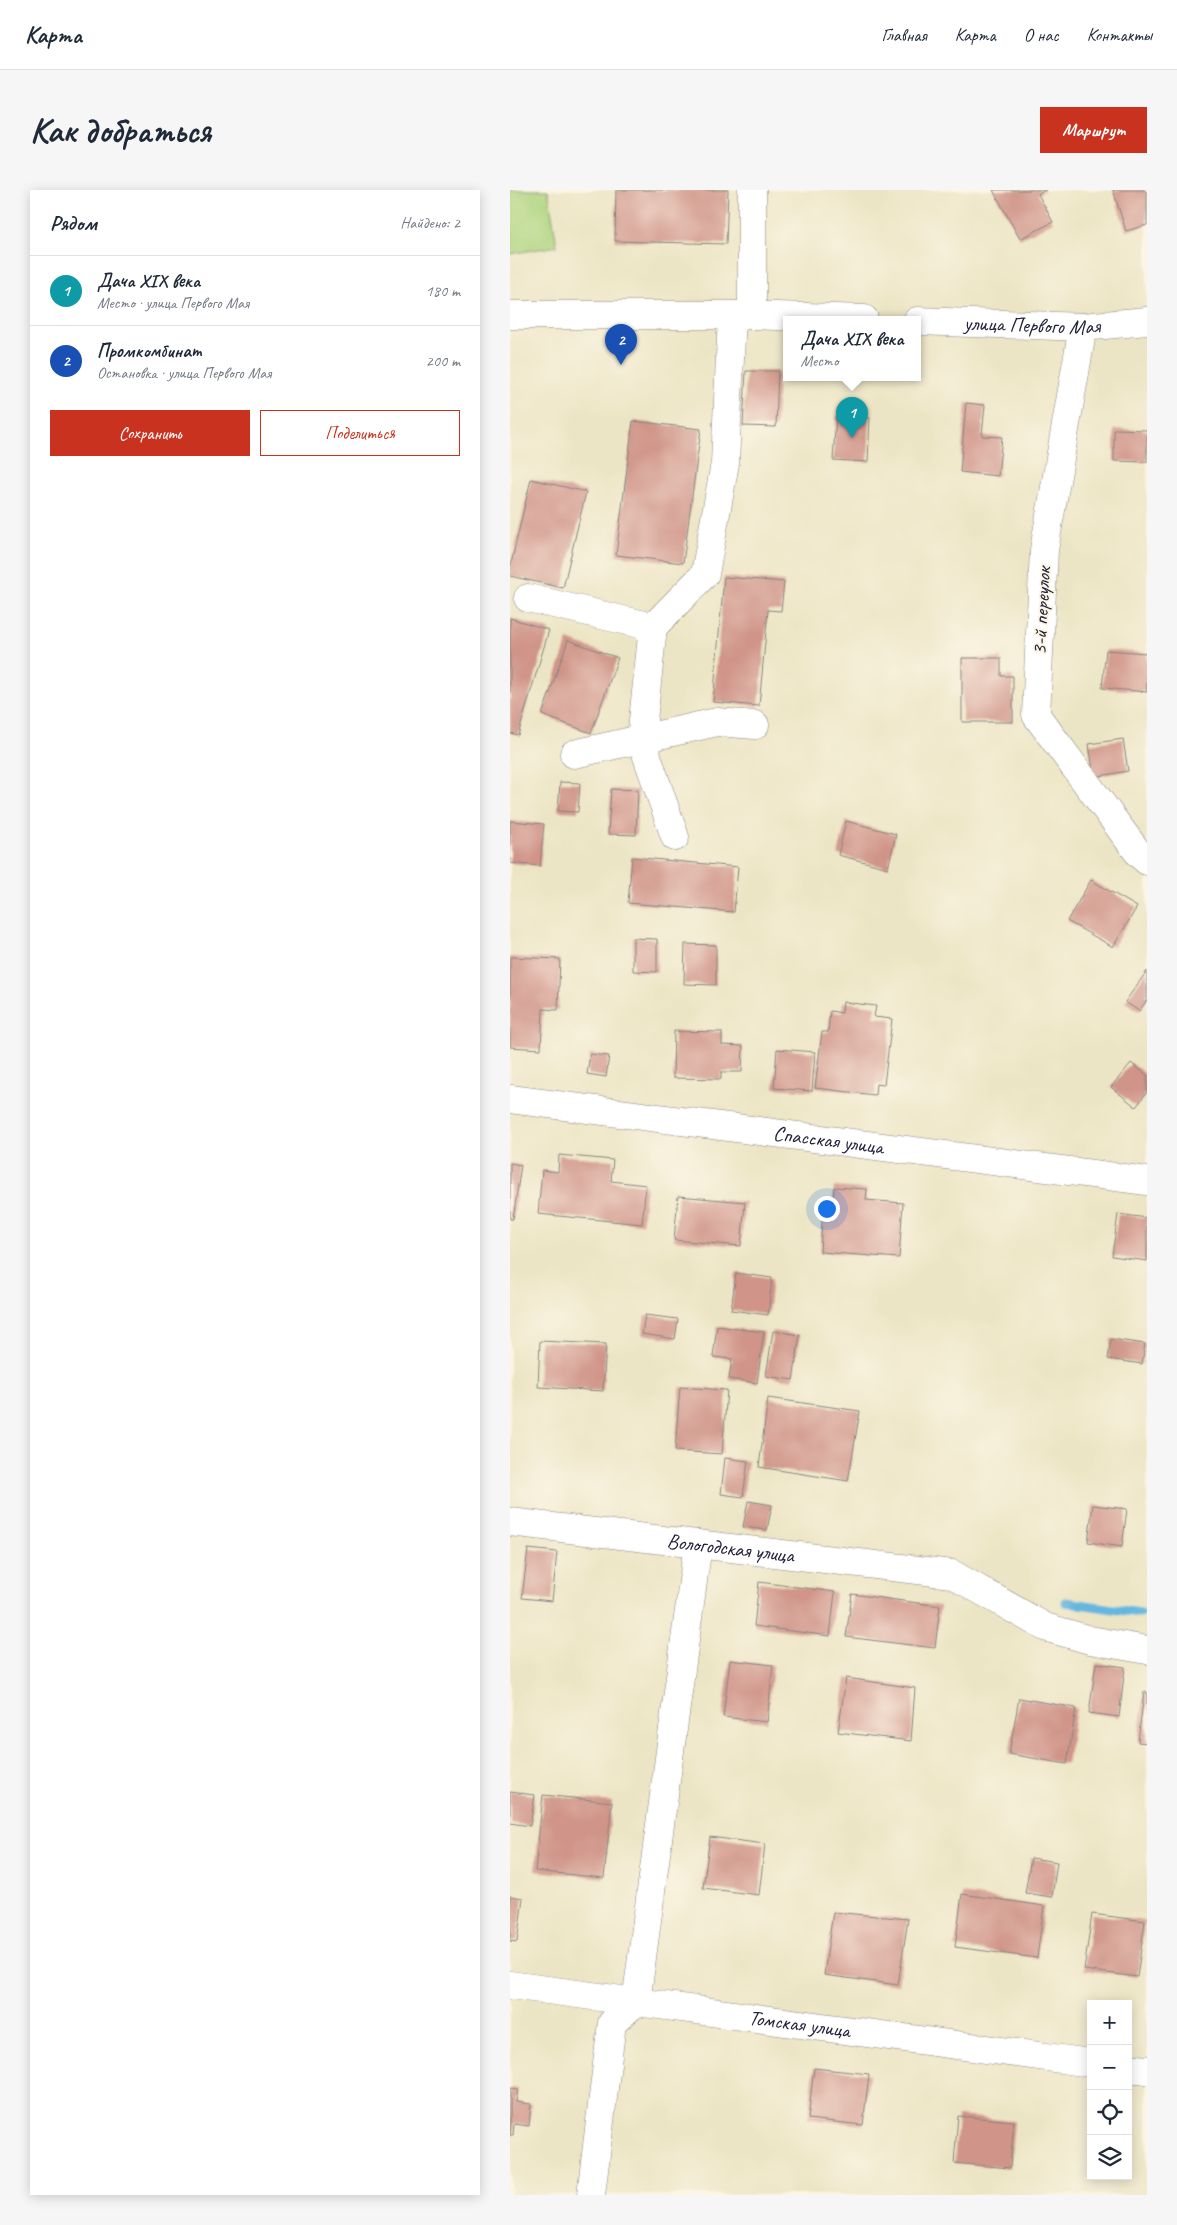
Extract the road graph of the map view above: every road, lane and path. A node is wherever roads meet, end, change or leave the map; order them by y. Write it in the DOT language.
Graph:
graph roads {
  1 [pos="752,190"];
  2 [pos="510,315"];
  3 [pos="742,315"];
  4 [pos="783,316"];
  5 [pos="921,321"];
  6 [pos="1147,321"];
  7 [pos="1083,328"];
  8 [pos="528,598"];
  9 [pos="653,627"];
  10 [pos="755,726"];
  11 [pos="641,739"];
  12 [pos="574,754"];
  13 [pos="675,837"];
  14 [pos="1147,861"];
  15 [pos="510,1099"];
  16 [pos="1147,1181"];
  17 [pos="510,1522"];
  18 [pos="698,1544"];
  19 [pos="1146,1647"];
  20 [pos="510,1985"];
  21 [pos="636,2002"];
  22 [pos="1087,2062"];
  23 [pos="1132,2068"];
  24 [pos="1147,2070"];
  25 [pos="591,2195"];
  1 -- 3 [label="street"];
  2 -- 3 [label="street"];
  3 -- 4 [label="street"];
  3 -- 9 [label="street"];
  5 -- 7 [label="street, улица Первого Мая"];
  6 -- 7 [label="street, улица Первого Мая"];
  7 -- 14 [label="street, 3-й переулок"];
  8 -- 9 [label="street"];
  9 -- 11 [label="street"];
  10 -- 11 [label="street"];
  11 -- 12 [label="street"];
  11 -- 13 [label="street"];
  15 -- 16 [label="street, Спасская улица"];
  17 -- 18 [label="street, Вологодская улица"];
  18 -- 19 [label="street, Вологодская улица"];
  18 -- 21 [label="street"];
  20 -- 21 [label="street, Томская улица"];
  21 -- 22 [label="street, Томская улица"];
  21 -- 25 [label="street"];
  23 -- 24 [label="street"];
}
